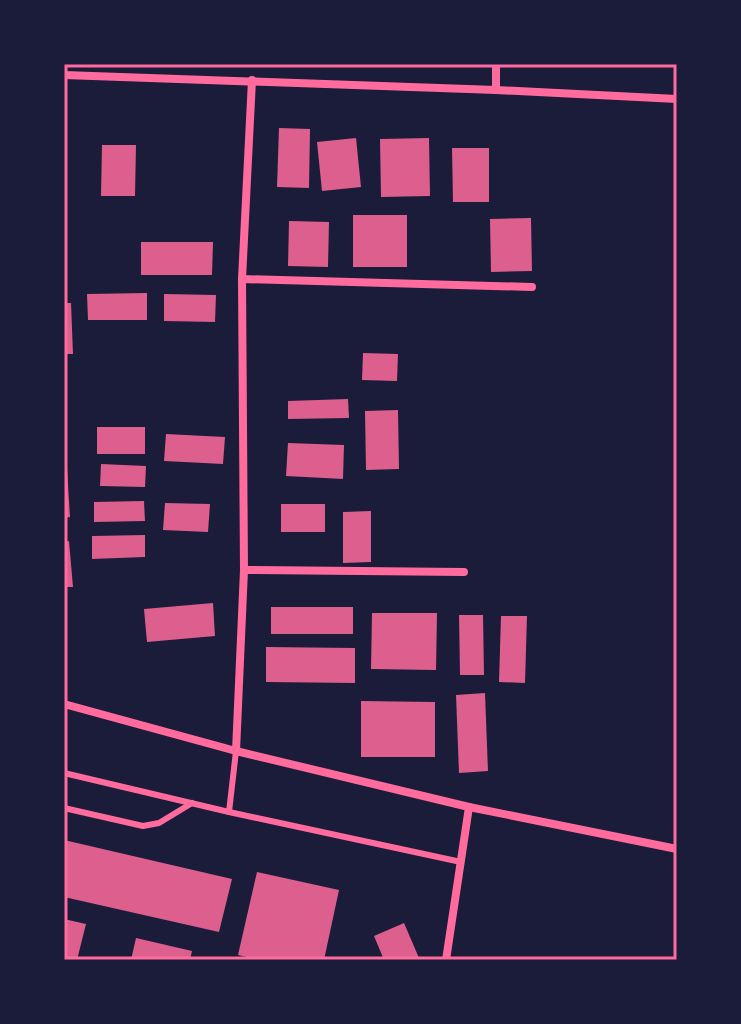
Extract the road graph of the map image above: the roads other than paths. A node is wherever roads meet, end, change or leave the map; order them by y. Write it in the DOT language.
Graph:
graph roads {
  1 [pos="496,64"];
  2 [pos="64,75"];
  3 [pos="252,80"];
  4 [pos="496,90"];
  5 [pos="677,99"];
  6 [pos="242,279"];
  7 [pos="532,287"];
  8 [pos="244,570"];
  9 [pos="464,572"];
  10 [pos="64,704"];
  11 [pos="236,751"];
  12 [pos="64,773"];
  13 [pos="192,803"];
  14 [pos="469,807"];
  15 [pos="64,808"];
  16 [pos="229,812"];
  17 [pos="677,849"];
  18 [pos="461,862"];
  19 [pos="446,960"];
  1 -- 4 [label="street"];
  2 -- 3 [label="street"];
  3 -- 4 [label="street"];
  3 -- 6 [label="street"];
  4 -- 5 [label="street"];
  6 -- 7 [label="street"];
  6 -- 8 [label="street"];
  8 -- 9 [label="street"];
  8 -- 11 [label="street"];
  10 -- 11 [label="street"];
  11 -- 14 [label="street"];
  11 -- 16 [label="lane"];
  12 -- 13 [label="lane"];
  13 -- 15 [label="lane"];
  13 -- 16 [label="lane"];
  14 -- 17 [label="street"];
  14 -- 18 [label="street"];
  16 -- 18 [label="lane"];
  18 -- 19 [label="street"];
}
